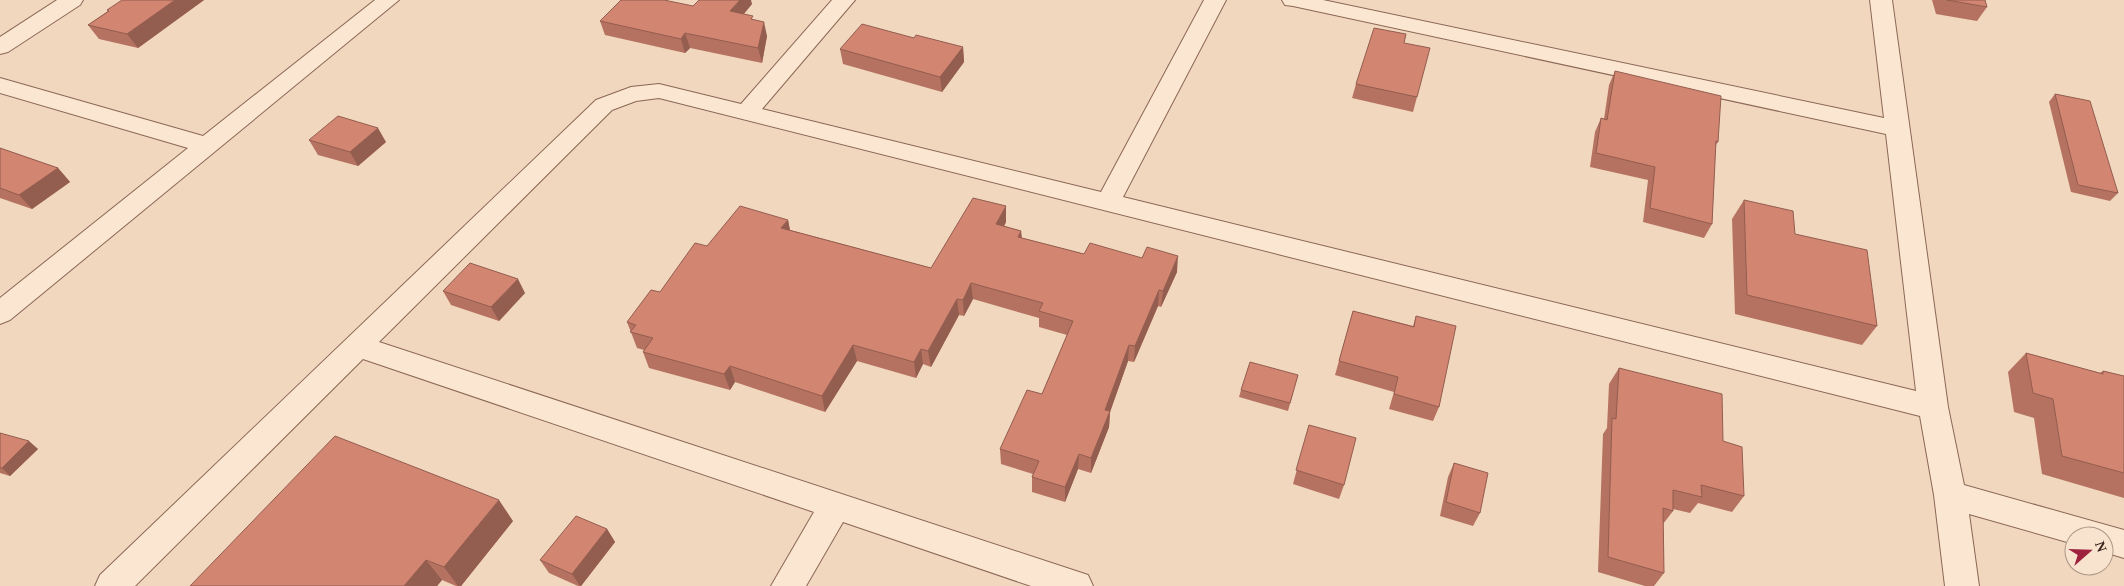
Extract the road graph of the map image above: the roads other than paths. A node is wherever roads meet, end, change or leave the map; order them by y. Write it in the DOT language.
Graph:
graph roads {
  1 [pos="72,0"];
  2 [pos="388,0"];
  3 [pos="844,0"];
  4 [pos="1215,0"];
  5 [pos="1293,0"];
  6 [pos="1881,0"];
  7 [pos="0,47"];
  8 [pos="0,85"];
  9 [pos="746,113"];
  10 [pos="1898,129"];
  11 [pos="208,146"];
  12 [pos="1108,202"];
  13 [pos="2,309"];
  14 [pos="357,346"];
  15 [pos="1933,407"];
  16 [pos="1950,495"];
  17 [pos="836,505"];
  18 [pos="2064,527"];
  19 [pos="112,586"];
  20 [pos="788,586"];
  21 [pos="1076,586"];
  22 [pos="1962,586"];
  1 -- 7 [label="street"];
  2 -- 11 [label="street"];
  3 -- 9 [label="street"];
  4 -- 12 [label="street"];
  5 -- 10 [label="street"];
  6 -- 10 [label="street"];
  8 -- 11 [label="street"];
  9 -- 12 [label="street"];
  9 -- 14 [label="street"];
  10 -- 15 [label="street"];
  11 -- 13 [label="street"];
  12 -- 15 [label="street"];
  14 -- 17 [label="street"];
  14 -- 19 [label="street"];
  15 -- 16 [label="street"];
  16 -- 18 [label="street"];
  16 -- 22 [label="street"];
  17 -- 20 [label="street"];
  17 -- 21 [label="street"];
}
